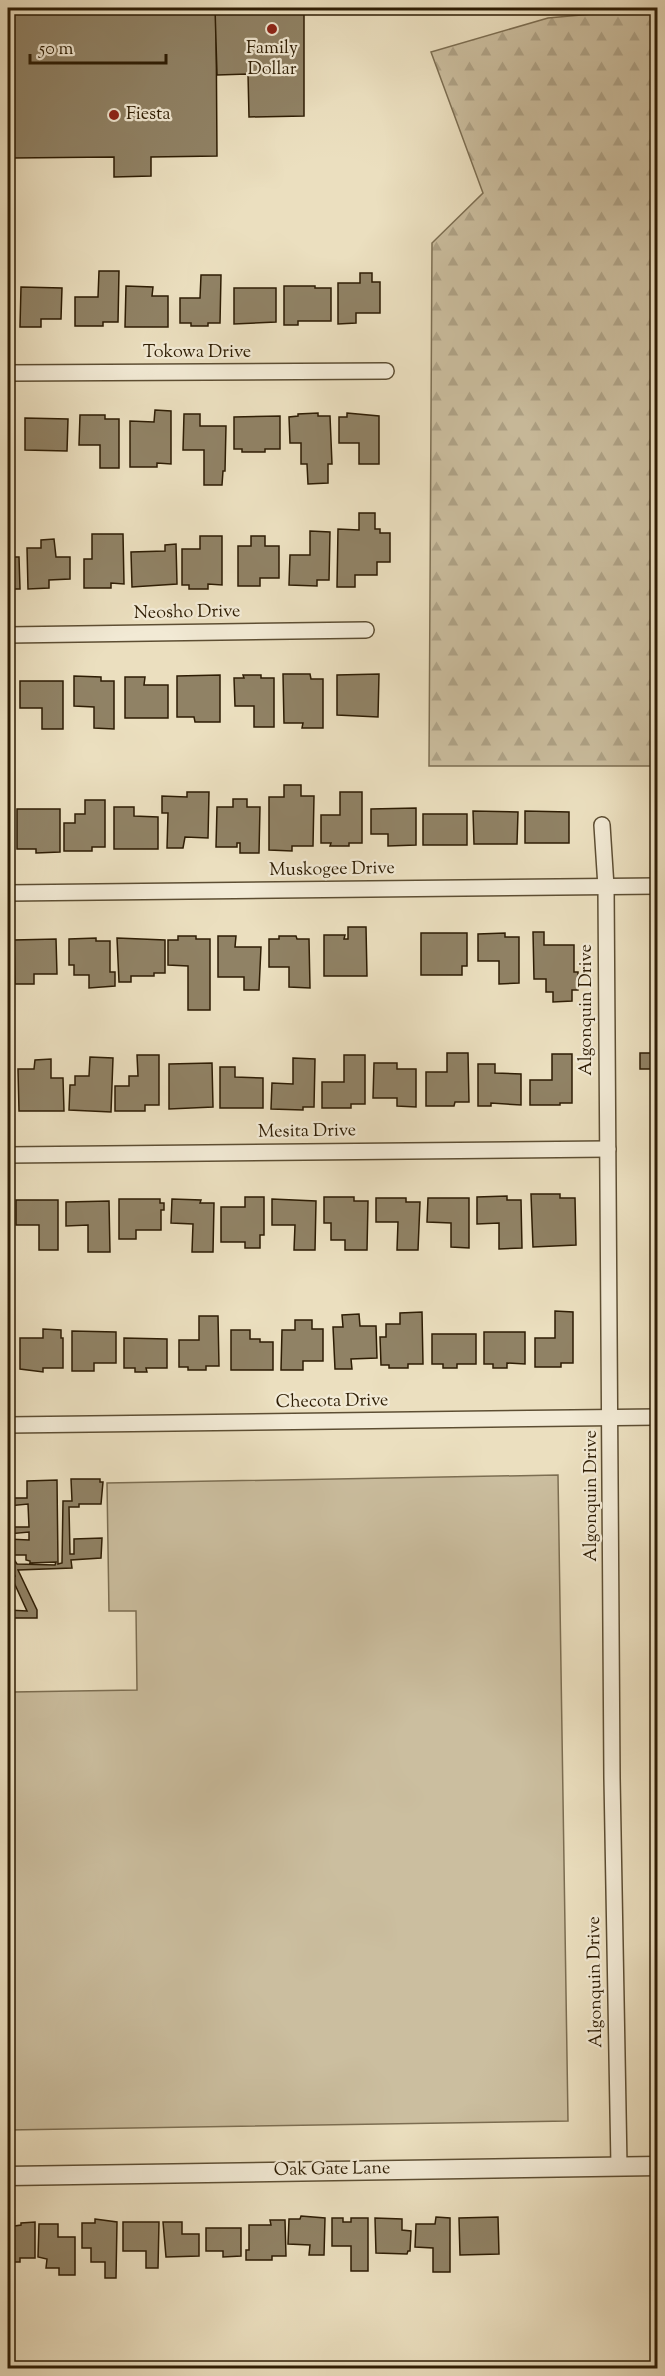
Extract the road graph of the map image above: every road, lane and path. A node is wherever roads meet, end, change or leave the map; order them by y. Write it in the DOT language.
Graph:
graph roads {
  1 [pos="386,371"];
  2 [pos="8,373"];
  3 [pos="366,630"];
  4 [pos="8,635"];
  5 [pos="602,825"];
  6 [pos="657,886"];
  7 [pos="606,887"];
  8 [pos="8,893"];
  9 [pos="608,1149"];
  10 [pos="8,1155"];
  11 [pos="657,1417"];
  12 [pos="611,1418"];
  13 [pos="8,1425"];
  14 [pos="619,2166"];
  15 [pos="657,2166"];
  16 [pos="8,2176"];
  1 -- 2 [label="street, Tokowa Drive"];
  3 -- 4 [label="street, Neosho Drive"];
  5 -- 7 [label="street, Algonquin Drive"];
  6 -- 7 [label="street, Muskogee Drive"];
  7 -- 8 [label="street, Muskogee Drive"];
  7 -- 9 [label="street, Algonquin Drive"];
  9 -- 10 [label="street, Mesita Drive"];
  9 -- 12 [label="street, Algonquin Drive"];
  11 -- 12 [label="street, Checota Drive"];
  12 -- 13 [label="street, Checota Drive"];
  12 -- 14 [label="street, Algonquin Drive"];
  14 -- 15 [label="street, Oak Gate Lane"];
  14 -- 16 [label="street, Oak Gate Lane"];
}
